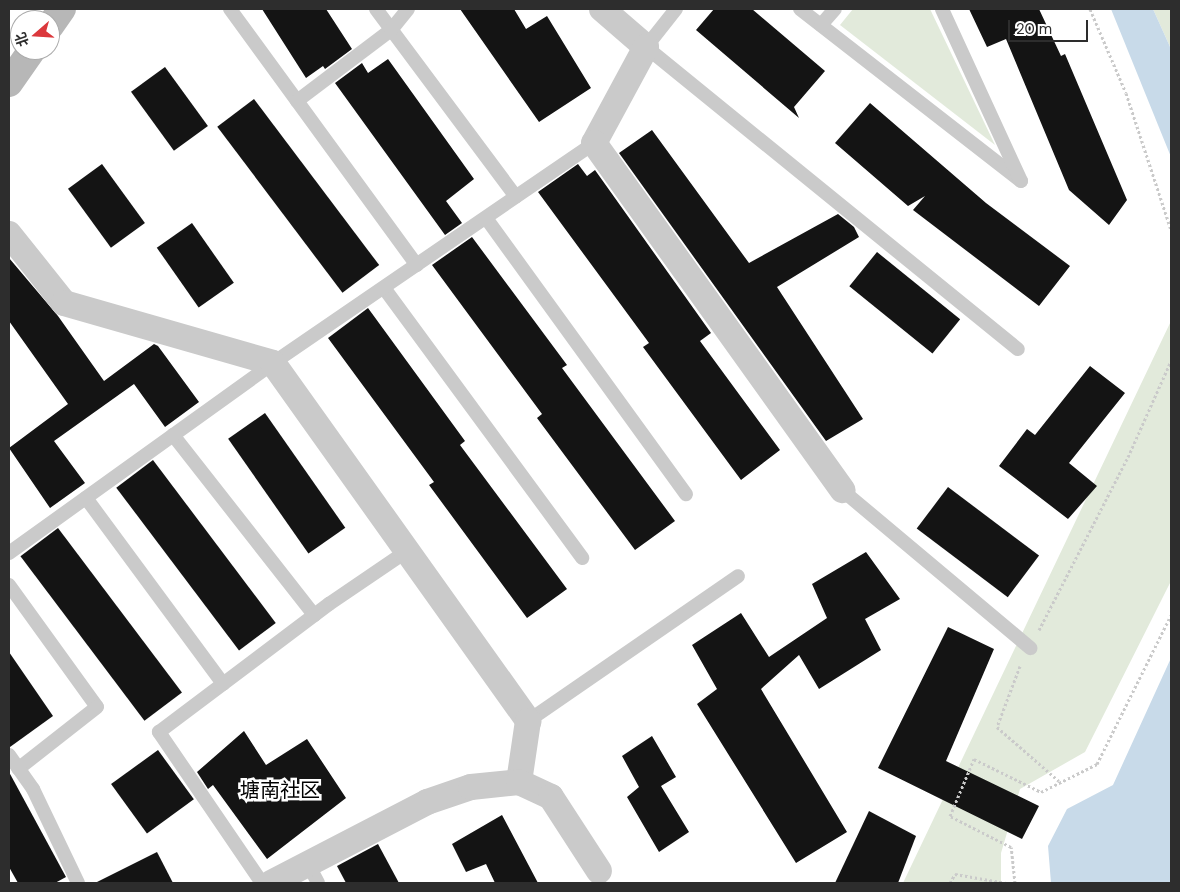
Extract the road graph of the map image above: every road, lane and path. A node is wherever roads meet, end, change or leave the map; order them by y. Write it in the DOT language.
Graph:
graph roads {
  1 [pos="230,9"];
  2 [pos="376,9"];
  3 [pos="408,9"];
  4 [pos="602,9"];
  5 [pos="676,9"];
  6 [pos="800,9"];
  7 [pos="835,9"];
  8 [pos="942,9"];
  9 [pos="1090,9"];
  10 [pos="821,25"];
  11 [pos="391,30"];
  12 [pos="646,47"];
  13 [pos="25,60"];
  14 [pos="9,83"];
  15 [pos="297,101"];
  16 [pos="594,143"];
  17 [pos="516,197"];
  18 [pos="486,218"];
  19 [pos="1171,230"];
  20 [pos="9,234"];
  21 [pos="417,265"];
  22 [pos="384,288"];
  23 [pos="1018,349"];
  24 [pos="1171,361"];
  25 [pos="274,363"];
  26 [pos="173,435"];
  27 [pos="842,490"];
  28 [pos="686,494"];
  29 [pos="86,498"];
  30 [pos="407,551"];
  31 [pos="9,553"];
  32 [pos="582,558"];
  33 [pos="738,576"];
  34 [pos="9,585"];
  35 [pos="314,615"];
  36 [pos="1171,615"];
  37 [pos="1030,648"];
  38 [pos="223,684"];
  39 [pos="528,721"];
  40 [pos="9,755"];
  41 [pos="18,769"];
  42 [pos="1059,781"];
  43 [pos="519,782"];
  44 [pos="599,871"];
  45 [pos="313,874"];
  46 [pos="78,883"];
  47 [pos="262,883"];
  48 [pos="271,883"];
  49 [pos="950,883"];
  50 [pos="1006,883"];
  51 [pos="1015,883"];
  1 -- 15 [label="lane"];
  2 -- 11 [label="lane"];
  3 -- 11 [label="lane"];
  4 -- 12 [label="street"];
  5 -- 12 [label="lane"];
  6 -- 10 [label="lane"];
  7 -- 10 [label="lane"];
  8 -- 10 [label="lane"];
  9 -- 19 [label="path"];
  11 -- 15 [label="lane"];
  11 -- 17 [label="lane"];
  12 -- 16 [label="street"];
  12 -- 23 [label="lane"];
  13 -- 14 [label="main road"];
  15 -- 21 [label="lane"];
  16 -- 17 [label="lane"];
  16 -- 27 [label="street"];
  17 -- 18 [label="lane"];
  18 -- 21 [label="lane"];
  18 -- 28 [label="lane"];
  20 -- 25 [label="street"];
  21 -- 22 [label="lane"];
  22 -- 25 [label="lane"];
  22 -- 32 [label="lane"];
  24 -- 37 [label="path"];
  25 -- 26 [label="lane"];
  25 -- 30 [label="street"];
  26 -- 29 [label="lane"];
  26 -- 35 [label="lane"];
  27 -- 37 [label="lane"];
  29 -- 31 [label="lane"];
  29 -- 38 [label="lane"];
  30 -- 35 [label="lane"];
  30 -- 39 [label="street"];
  33 -- 39 [label="lane"];
  34 -- 41 [label="lane"];
  35 -- 38 [label="lane"];
  36 -- 42 [label="path"];
  37 -- 42 [label="path"];
  38 -- 47 [label="lane"];
  39 -- 43 [label="street"];
  40 -- 41 [label="lane"];
  41 -- 46 [label="lane"];
  42 -- 51 [label="path"];
  43 -- 44 [label="street"];
  43 -- 45 [label="street"];
  45 -- 48 [label="street"];
  49 -- 50 [label="path"];
}
